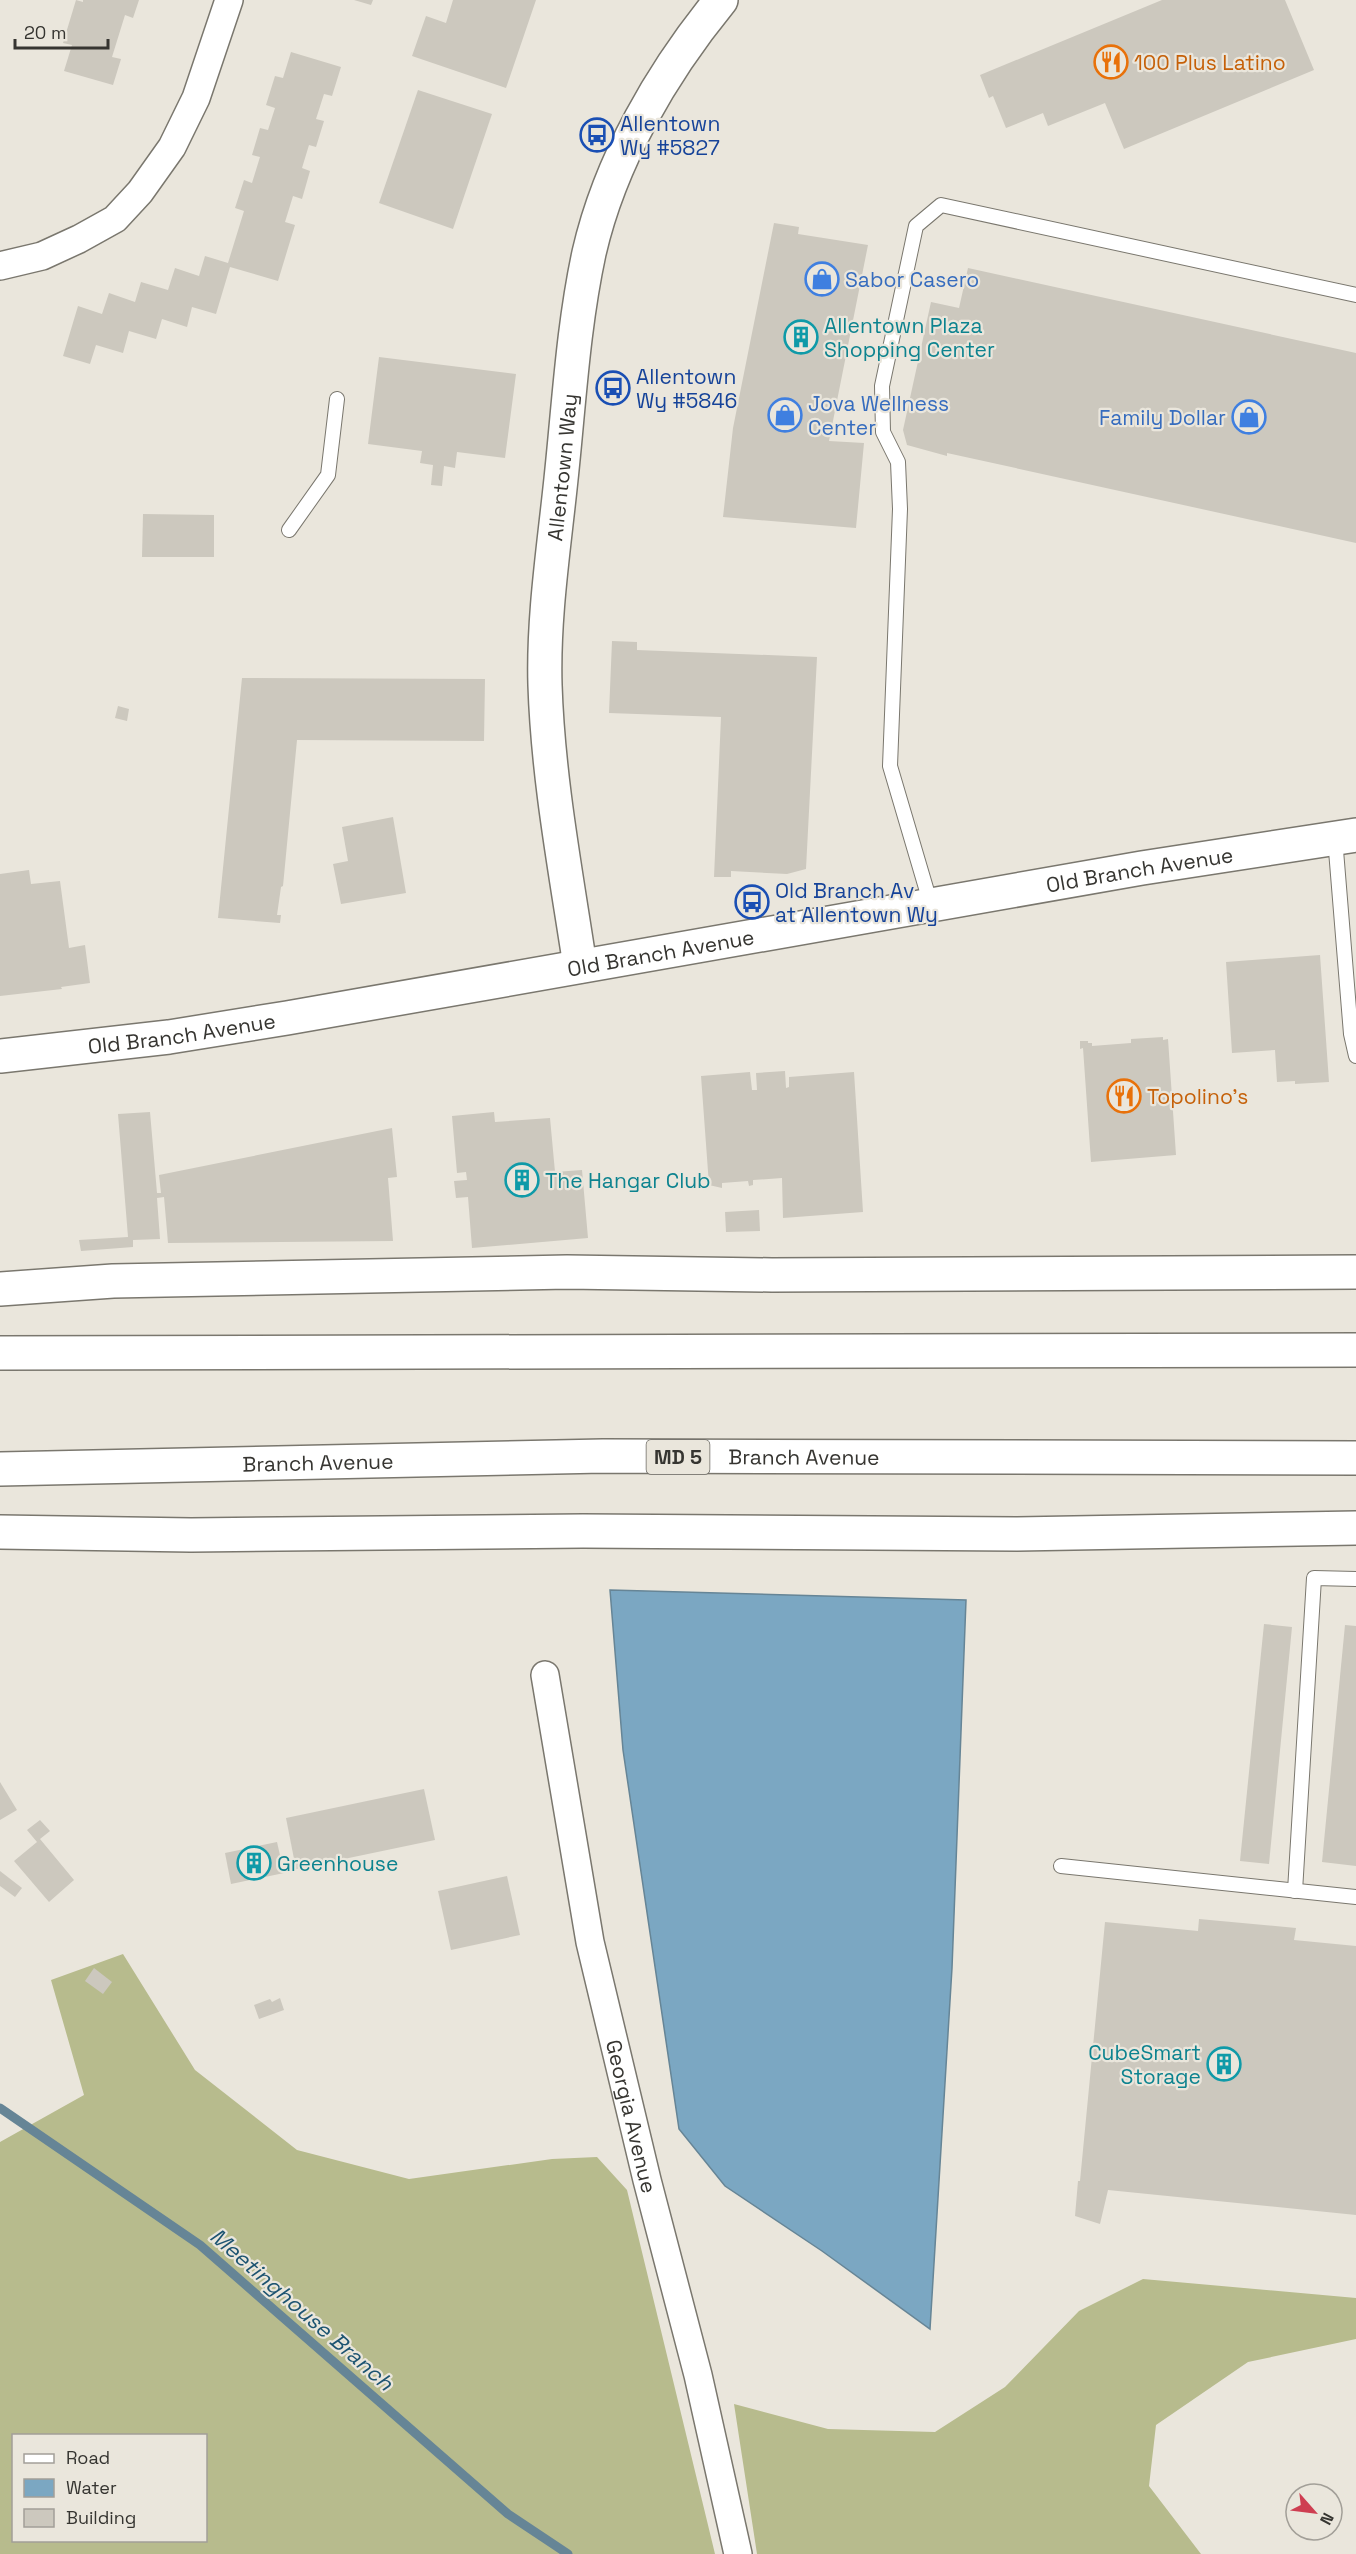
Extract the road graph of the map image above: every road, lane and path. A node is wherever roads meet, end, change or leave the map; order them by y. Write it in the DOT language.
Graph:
graph roads {
  1 [pos="229,0"];
  2 [pos="721,0"];
  3 [pos="0,266"];
  4 [pos="1356,295"];
  5 [pos="338,399"];
  6 [pos="289,530"];
  7 [pos="1346,836"];
  8 [pos="931,905"];
  9 [pos="580,966"];
  10 [pos="0,1056"];
  11 [pos="1356,1056"];
  12 [pos="1356,1272"];
  13 [pos="0,1289"];
  14 [pos="1356,1350"];
  15 [pos="0,1353"];
  16 [pos="1356,1458"];
  17 [pos="0,1469"];
  18 [pos="1356,1528"];
  19 [pos="0,1532"];
  20 [pos="1356,1579"];
  21 [pos="545,1675"];
  22 [pos="1061,1866"];
  23 [pos="1295,1891"];
  24 [pos="1356,1897"];
  25 [pos="738,2554"];
  1 -- 3 [label="street"];
  2 -- 9 [label="main road, Allentown Way"];
  4 -- 8 [label="lane"];
  5 -- 6 [label="lane"];
  7 -- 8 [label="main road, Old Branch Avenue"];
  7 -- 11 [label="lane"];
  8 -- 9 [label="main road, Old Branch Avenue"];
  9 -- 10 [label="main road, Old Branch Avenue"];
  12 -- 13 [label="main road"];
  14 -- 15 [label="main road"];
  16 -- 17 [label="main road, Branch Avenue / MD 5"];
  18 -- 19 [label="main road"];
  20 -- 23 [label="lane"];
  21 -- 25 [label="street, Georgia Avenue"];
  22 -- 23 [label="lane"];
  23 -- 24 [label="lane"];
}
